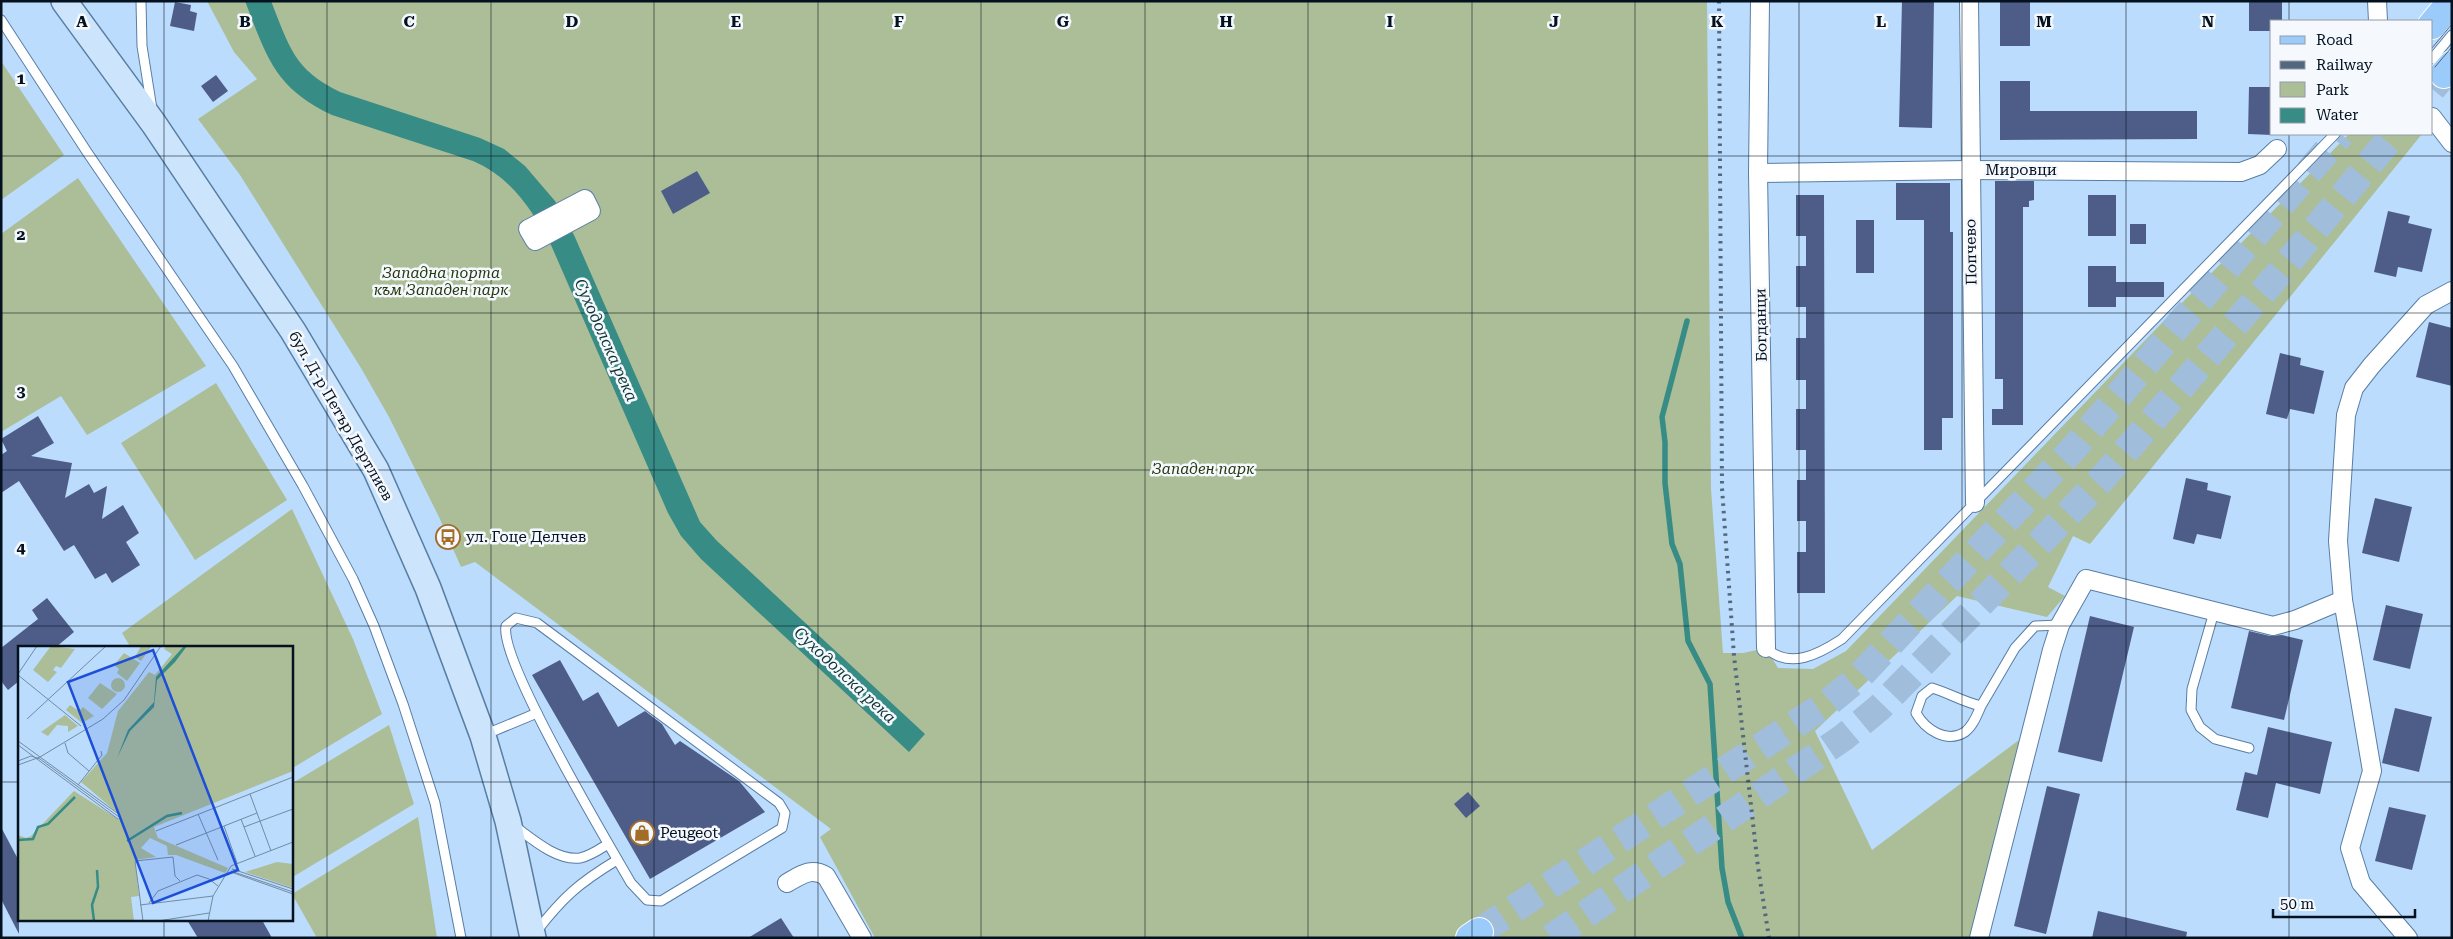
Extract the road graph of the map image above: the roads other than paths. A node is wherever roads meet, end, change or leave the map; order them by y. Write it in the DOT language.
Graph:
graph roads {
  1 [pos="64,1"];
  2 [pos="141,1"];
  3 [pos="1760,1"];
  4 [pos="1969,1"];
  5 [pos="2377,1"];
  6 [pos="2452,1"];
  7 [pos="1,20"];
  8 [pos="2378,20"];
  9 [pos="2433,24"];
  10 [pos="2452,35"];
  11 [pos="2442,66"];
  12 [pos="2433,118"];
  13 [pos="154,124"];
  14 [pos="2334,135"];
  15 [pos="2452,143"];
  16 [pos="2277,149"];
  17 [pos="1970,170"];
  18 [pos="1758,173"];
  19 [pos="2452,291"];
  20 [pos="1975,503"];
  21 [pos="2343,600"];
  22 [pos="2214,612"];
  23 [pos="2060,625"];
  24 [pos="1766,648"];
  25 [pos="1981,706"];
  26 [pos="537,713"];
  27 [pos="483,736"];
  28 [pos="2249,748"];
  29 [pos="508,822"];
  30 [pos="608,844"];
  31 [pos="618,860"];
  32 [pos="787,882"];
  33 [pos="533,937"];
  34 [pos="461,938"];
  35 [pos="862,938"];
  36 [pos="1979,938"];
  37 [pos="2408,938"];
  1 -- 13 [label="main road, бул. Д-р Петър Дертлиев"];
  2 -- 13 [label="lane"];
  3 -- 18 [label="street, Богданци"];
  4 -- 17 [label="street, Попчево"];
  5 -- 8 [label="street"];
  6 -- 9 [label="main road"];
  7 -- 34 [label="lane"];
  10 -- 11 [label="lane"];
  12 -- 15 [label="street"];
  13 -- 27 [label="main road, бул. Д-р Петър Дертлиев"];
  14 -- 20 [label="lane"];
  16 -- 17 [label="street, Мировци"];
  17 -- 18 [label="street, Мировци"];
  17 -- 20 [label="street, Попчево"];
  18 -- 24 [label="street, Богданци"];
  19 -- 21 [label="street"];
  20 -- 24 [label="lane"];
  21 -- 22 [label="street"];
  21 -- 37 [label="street"];
  22 -- 23 [label="street"];
  22 -- 28 [label="lane"];
  23 -- 25 [label="lane"];
  23 -- 36 [label="street"];
  25 -- 25 [label="lane"];
  26 -- 27 [label="lane"];
  26 -- 30 [label="lane"];
  26 -- 31 [label="lane"];
  27 -- 29 [label="main road, бул. Д-р Петър Дертлиев"];
  29 -- 30 [label="lane"];
  29 -- 33 [label="main road, бул. Д-р Петър Дертлиев"];
  30 -- 31 [label="lane"];
  31 -- 33 [label="lane"];
  32 -- 35 [label="street"];
}
